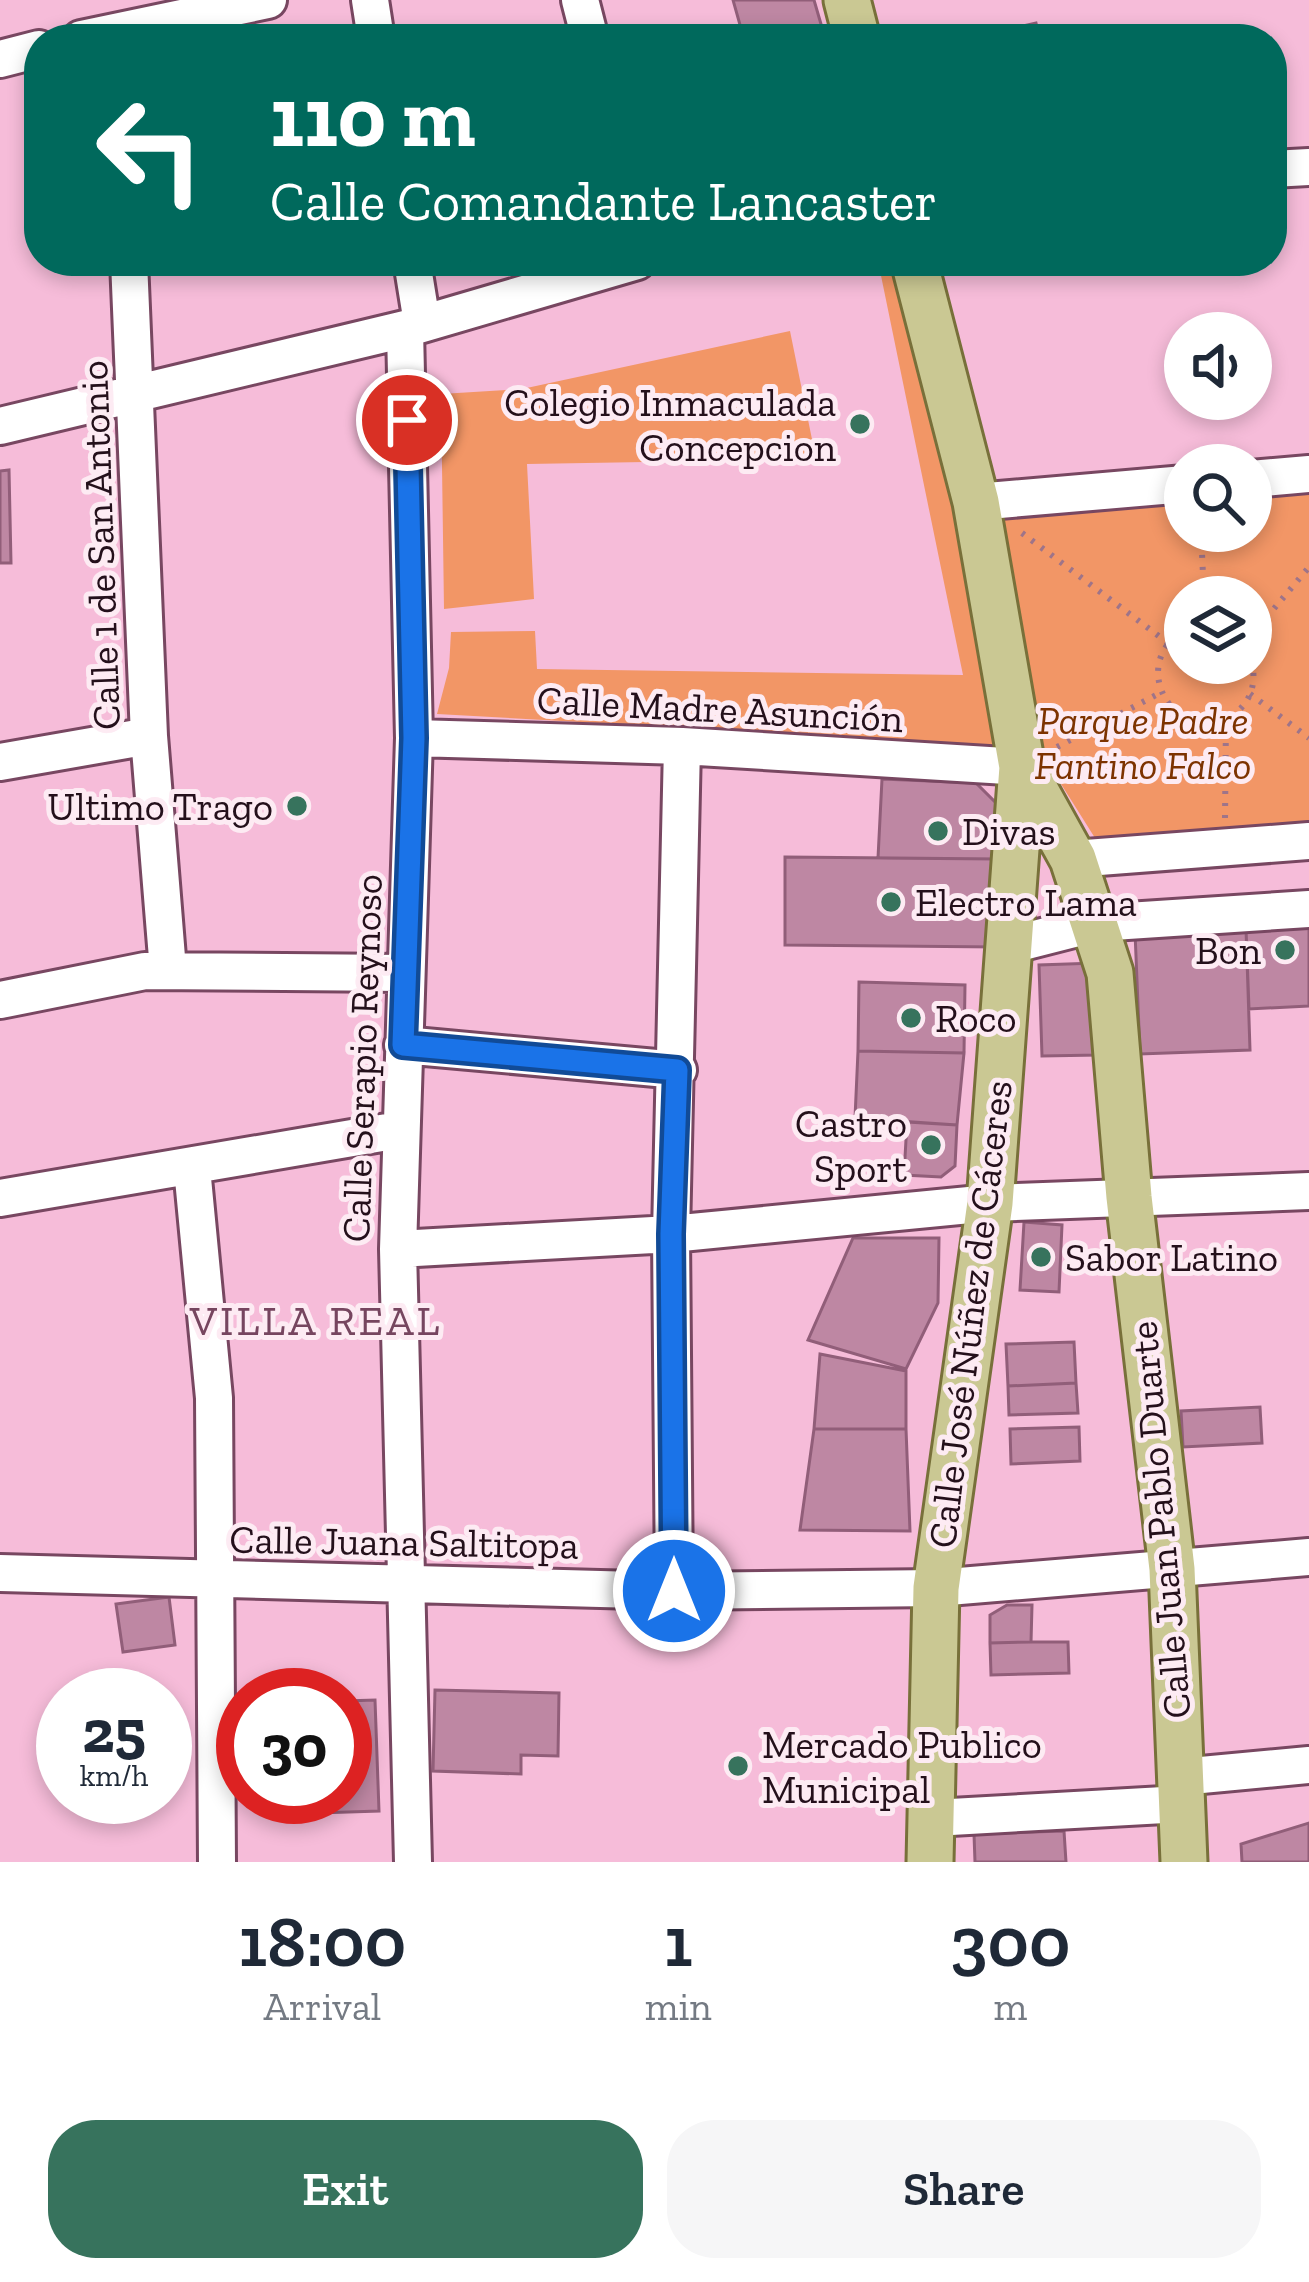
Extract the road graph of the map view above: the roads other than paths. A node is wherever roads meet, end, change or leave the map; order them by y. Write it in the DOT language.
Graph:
graph roads {
  1 [pos="268,0"];
  2 [pos="124,24"];
  3 [pos="130,276"];
  4 [pos="412,276"];
  5 [pos="586,276"];
  6 [pos="919,276"];
  7 [pos="414,326"];
  8 [pos="137,392"];
  9 [pos="0,426"];
  10 [pos="1309,474"];
  11 [pos="1272,477"];
  12 [pos="1164,487"];
  13 [pos="993,513"];
  14 [pos="148,736"];
  15 [pos="414,738"];
  16 [pos="682,746"];
  17 [pos="0,763"];
  18 [pos="1022,767"];
  19 [pos="1309,841"];
  20 [pos="1073,859"];
  21 [pos="1309,909"];
  22 [pos="1097,922"];
  23 [pos="1011,945"];
  24 [pos="168,970"];
  25 [pos="405,974"];
  26 [pos="0,1000"];
  27 [pos="403,1045"];
  28 [pos="677,1070"];
  29 [pos="399,1130"];
  30 [pos="192,1168"];
  31 [pos="1309,1192"];
  32 [pos="1129,1196"];
  33 [pos="0,1198"];
  34 [pos="990,1203"];
  35 [pos="671,1234"];
  36 [pos="398,1249"];
  37 [pos="1309,1557"];
  38 [pos="1172,1569"];
  39 [pos="0,1573"];
  40 [pos="215,1579"];
  41 [pos="406,1584"];
  42 [pos="936,1588"];
  43 [pos="674,1591"];
  44 [pos="1309,1765"];
  45 [pos="1181,1790"];
  46 [pos="931,1840"];
  47 [pos="217,1862"];
  48 [pos="413,1862"];
  49 [pos="1184,1862"];
  1 -- 2 [label="street"];
  3 -- 8 [label="street, Calle 1 de San Antonio"];
  4 -- 7 [label="street, Calle Serapio Reynoso"];
  5 -- 7 [label="street"];
  6 -- 13 [label="main road"];
  7 -- 8 [label="street"];
  7 -- 15 [label="street, Calle Serapio Reynoso"];
  8 -- 9 [label="street"];
  8 -- 14 [label="street, Calle 1 de San Antonio"];
  10 -- 11 [label="street"];
  12 -- 13 [label="street"];
  13 -- 18 [label="main road"];
  14 -- 17 [label="street"];
  14 -- 24 [label="street, Calle 1 de San Antonio"];
  15 -- 16 [label="street, Calle Madre Asunción"];
  15 -- 25 [label="street, Calle Serapio Reynoso"];
  16 -- 18 [label="street, Calle Madre Asunción"];
  16 -- 28 [label="street"];
  18 -- 20 [label="main road, Calle Juan Pablo Duarte"];
  18 -- 23 [label="main road, Calle José Núñez de Cáceres"];
  19 -- 20 [label="street"];
  20 -- 22 [label="main road, Calle Juan Pablo Duarte"];
  21 -- 22 [label="street"];
  22 -- 23 [label="street"];
  22 -- 32 [label="main road, Calle Juan Pablo Duarte"];
  23 -- 34 [label="main road, Calle José Núñez de Cáceres"];
  24 -- 25 [label="street"];
  24 -- 26 [label="street"];
  25 -- 27 [label="street, Calle Serapio Reynoso"];
  27 -- 28 [label="street"];
  27 -- 29 [label="street, Calle Serapio Reynoso"];
  28 -- 35 [label="street"];
  29 -- 30 [label="street"];
  29 -- 36 [label="street, Calle Serapio Reynoso"];
  30 -- 33 [label="street"];
  30 -- 40 [label="street"];
  31 -- 32 [label="street"];
  32 -- 34 [label="street"];
  32 -- 38 [label="main road, Calle Juan Pablo Duarte"];
  34 -- 35 [label="street"];
  34 -- 42 [label="main road, Calle José Núñez de Cáceres"];
  35 -- 36 [label="street"];
  35 -- 43 [label="street"];
  36 -- 41 [label="street, Calle Serapio Reynoso"];
  37 -- 38 [label="street, Calle Juana Saltitopa"];
  38 -- 42 [label="street, Calle Juana Saltitopa"];
  38 -- 45 [label="main road, Calle Juan Pablo Duarte"];
  39 -- 40 [label="street, Calle Juana Saltitopa"];
  40 -- 41 [label="street, Calle Juana Saltitopa"];
  40 -- 47 [label="street"];
  41 -- 43 [label="street, Calle Juana Saltitopa"];
  41 -- 48 [label="street, Calle Serapio Reynoso"];
  42 -- 43 [label="street, Calle Juana Saltitopa"];
  42 -- 46 [label="main road, Calle José Núñez de Cáceres"];
  44 -- 45 [label="street"];
  45 -- 46 [label="street"];
  45 -- 49 [label="main road, Calle Juan Pablo Duarte"];
}
